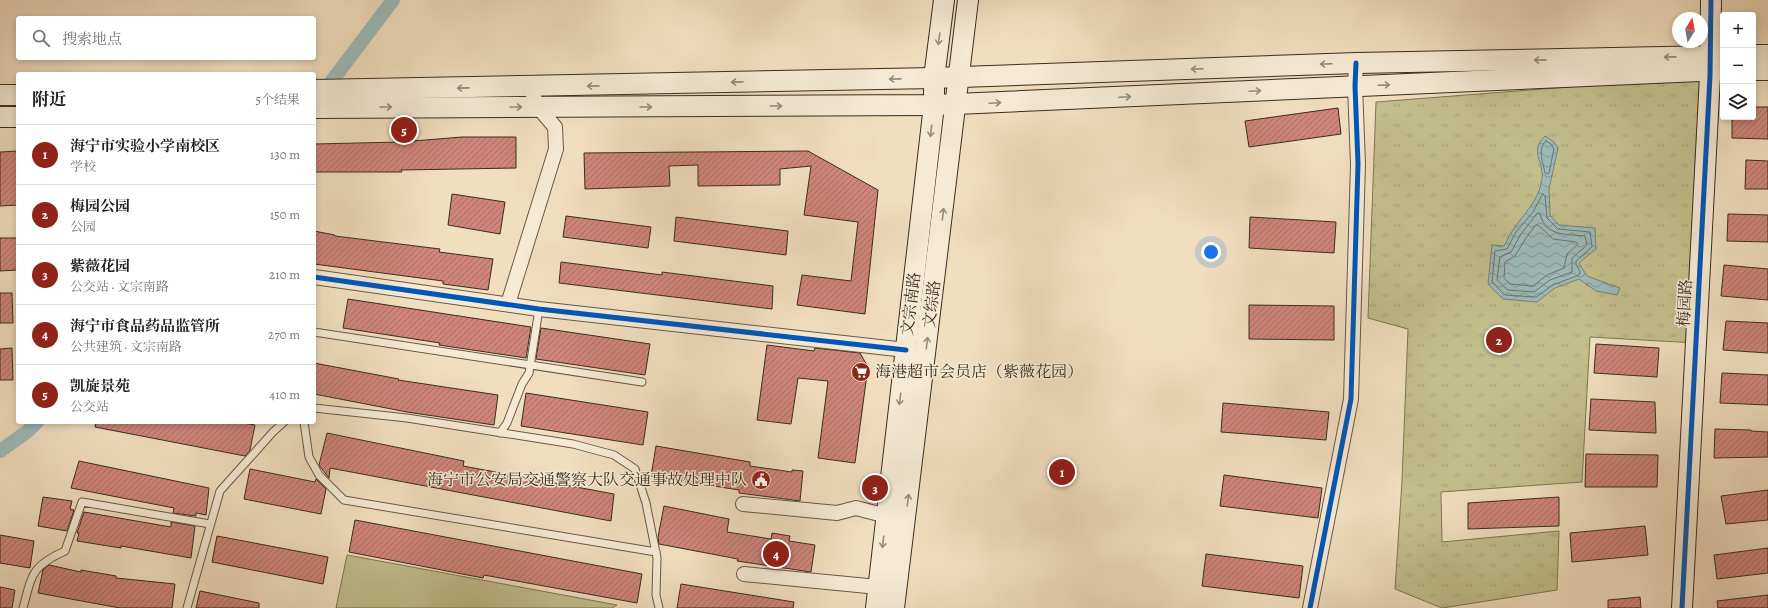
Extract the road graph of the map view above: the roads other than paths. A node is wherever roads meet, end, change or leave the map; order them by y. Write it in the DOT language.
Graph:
graph roads {
  1 [pos="944,0"];
  2 [pos="968,0"];
  3 [pos="1711,0"];
  4 [pos="1756,55"];
  5 [pos="1768,55"];
  6 [pos="1356,63"];
  7 [pos="1716,63"];
  8 [pos="1756,70"];
  9 [pos="1768,70"];
  10 [pos="960,77"];
  11 [pos="934,78"];
  12 [pos="1355,86"];
  13 [pos="530,87"];
  14 [pos="316,90"];
  15 [pos="0,95"];
  16 [pos="16,95"];
  17 [pos="956,104"];
  18 [pos="934,105"];
  19 [pos="538,107"];
  20 [pos="316,108"];
  21 [pos="16,117"];
  22 [pos="0,118"];
  23 [pos="316,277"];
  24 [pos="508,304"];
  25 [pos="539,309"];
  26 [pos="316,332"];
  27 [pos="906,350"];
  28 [pos="530,365"];
  29 [pos="642,382"];
  30 [pos="316,408"];
  31 [pos="282,424"];
  32 [pos="304,424"];
  33 [pos="500,433"];
  34 [pos="743,504"];
  35 [pos="886,516"];
  36 [pos="210,524"];
  37 [pos="656,552"];
  38 [pos="744,574"];
  39 [pos="878,587"];
  40 [pos="23,608"];
  41 [pos="187,608"];
  42 [pos="659,608"];
  43 [pos="876,608"];
  44 [pos="894,608"];
  45 [pos="1310,608"];
  46 [pos="1682,608"];
  1 -- 11 [label="main road, 文宗南路, one-way"];
  2 -- 10 [label="main road, 文综路"];
  3 -- 7 [label="main road, 梅园路"];
  4 -- 5 [label="main road"];
  7 -- 6 [label="main road, one-way"];
  6 -- 10 [label="main road, one-way"];
  6 -- 12 [label="street"];
  12 -- 7 [label="main road, one-way"];
  7 -- 46 [label="main road, 梅园路"];
  8 -- 9 [label="main road"];
  10 -- 11 [label="main road"];
  10 -- 17 [label="main road, 文综路"];
  11 -- 13 [label="main road, one-way"];
  11 -- 18 [label="main road, 文宗南路"];
  17 -- 12 [label="main road, one-way"];
  12 -- 45 [label="street"];
  13 -- 14 [label="main road, one-way"];
  13 -- 19 [label="street"];
  15 -- 16 [label="main road"];
  17 -- 18 [label="main road"];
  44 -- 17 [label="main road, 文综路, one-way"];
  19 -- 18 [label="main road, one-way"];
  18 -- 27 [label="main road, 文宗南路, one-way"];
  20 -- 19 [label="main road, one-way"];
  19 -- 24 [label="street"];
  21 -- 22 [label="main road"];
  23 -- 24 [label="street"];
  24 -- 25 [label="street"];
  25 -- 27 [label="street"];
  25 -- 28 [label="lane"];
  26 -- 28 [label="lane"];
  27 -- 35 [label="main road, 文宗南路, one-way"];
  28 -- 29 [label="lane"];
  28 -- 33 [label="lane"];
  30 -- 33 [label="lane"];
  31 -- 36 [label="lane"];
  32 -- 37 [label="lane"];
  33 -- 37 [label="lane"];
  34 -- 35 [label="street"];
  35 -- 39 [label="main road, 文宗南路, one-way"];
  36 -- 40 [label="lane"];
  36 -- 41 [label="lane"];
  37 -- 42 [label="lane"];
  38 -- 39 [label="street"];
  39 -- 43 [label="main road, 文宗南路"];
}
